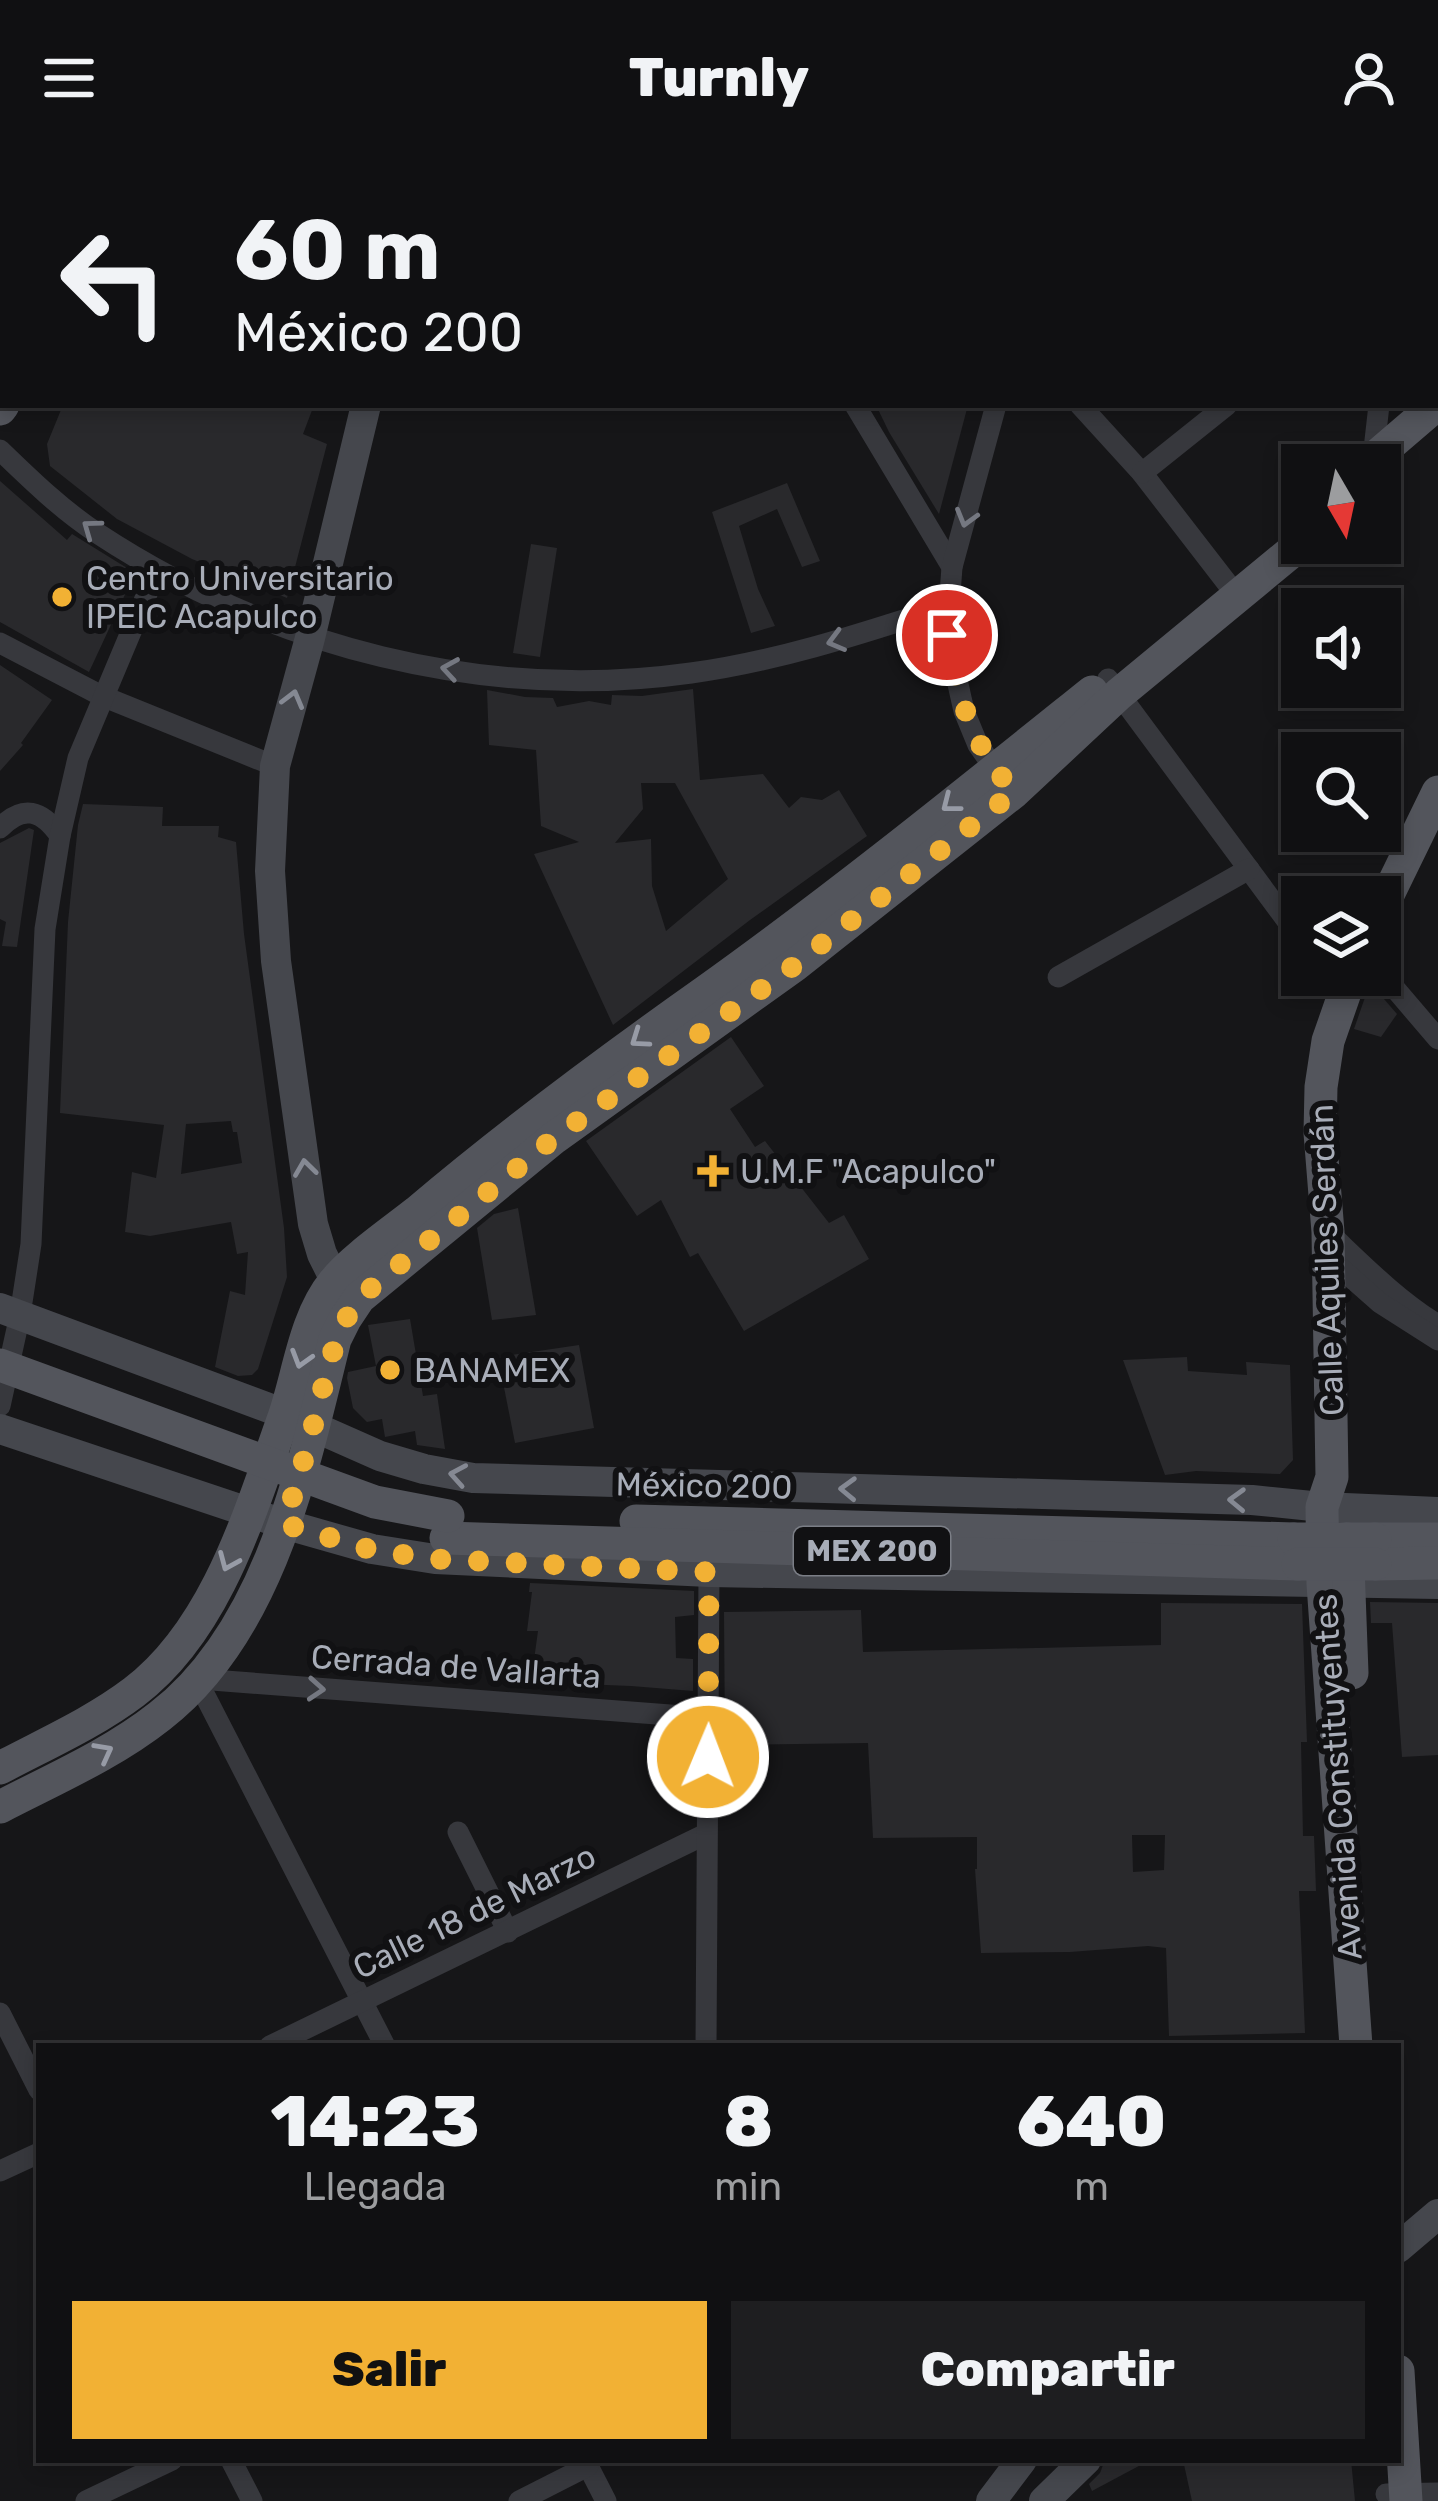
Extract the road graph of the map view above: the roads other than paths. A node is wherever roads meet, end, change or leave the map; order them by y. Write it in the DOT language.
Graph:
graph roads {
  1 [pos="365,408"];
  2 [pos="857,408"];
  3 [pos="995,408"];
  4 [pos="1083,408"];
  5 [pos="1224,408"];
  6 [pos="1379,408"];
  7 [pos="1433,408"];
  8 [pos="1438,432"];
  9 [pos="1378,444"];
  10 [pos="1400,444"];
  11 [pos="0,450"];
  12 [pos="1401,454"];
  13 [pos="1142,473"];
  14 [pos="1281,540"];
  15 [pos="1281,557"];
  16 [pos="952,567"];
  17 [pos="157,570"];
  18 [pos="1232,590"];
  19 [pos="947,606"];
  20 [pos="310,638"];
  21 [pos="0,643"];
  22 [pos="1114,687"];
  23 [pos="102,696"];
  24 [pos="275,766"];
  25 [pos="1004,781"];
  26 [pos="1435,802"];
  27 [pos="0,828"];
  28 [pos="60,836"];
  29 [pos="1249,869"];
  30 [pos="1398,876"];
  31 [pos="1281,912"];
  32 [pos="1058,976"];
  33 [pos="1337,996"];
  34 [pos="1401,996"];
  35 [pos="1438,1039"];
  36 [pos="1328,1245"];
  37 [pos="335,1280"];
  38 [pos="10,1311"];
  39 [pos="1438,1325"];
  40 [pos="1438,1340"];
  41 [pos="0,1365"];
  42 [pos="0,1388"];
  43 [pos="0,1406"];
  44 [pos="299,1419"];
  45 [pos="0,1429"];
  46 [pos="1333,1497"];
  47 [pos="249,1511"];
  48 [pos="1438,1512"];
  49 [pos="284,1524"];
  50 [pos="447,1527"];
  51 [pos="1438,1538"];
  52 [pos="1375,1551"];
  53 [pos="1438,1563"];
  54 [pos="1316,1568"];
  55 [pos="709,1572"];
  56 [pos="1438,1584"];
  57 [pos="199,1680"];
  58 [pos="709,1718"];
  59 [pos="0,1768"];
  60 [pos="0,1807"];
  61 [pos="458,1832"];
  62 [pos="706,1834"];
  63 [pos="508,1932"];
  64 [pos="363,2003"];
  65 [pos="0,2013"];
  66 [pos="276,2043"];
  67 [pos="383,2043"];
  68 [pos="706,2043"];
  69 [pos="1356,2043"];
  70 [pos="1377,2043"];
  71 [pos="36,2084"];
  72 [pos="36,2154"];
  73 [pos="0,2171"];
  74 [pos="1434,2218"];
  75 [pos="1401,2229"];
  76 [pos="1401,2246"];
  77 [pos="1401,2426"];
  78 [pos="166,2463"];
  79 [pos="233,2463"];
  80 [pos="587,2463"];
  81 [pos="1083,2463"];
  82 [pos="1386,2463"];
  83 [pos="1006,2481"];
  84 [pos="1405,2497"];
  85 [pos="86,2501"];
  86 [pos="252,2501"];
  87 [pos="519,2501"];
  88 [pos="606,2501"];
  89 [pos="1028,2501"];
  90 [pos="1044,2501"];
  1 -- 20 [label="street"];
  2 -- 16 [label="street"];
  3 -- 16 [label="street, one-way"];
  4 -- 13 [label="street"];
  5 -- 13 [label="street"];
  6 -- 9 [label="street"];
  7 -- 10 [label="main road"];
  8 -- 12 [label="main road"];
  17 -- 11 [label="street, one-way"];
  13 -- 18 [label="street"];
  14 -- 18 [label="main road"];
  15 -- 18 [label="main road"];
  16 -- 19 [label="street"];
  17 -- 20 [label="street"];
  17 -- 23 [label="street"];
  18 -- 22 [label="main road"];
  19 -- 20 [label="street, one-way"];
  19 -- 25 [label="street"];
  24 -- 20 [label="street, one-way"];
  21 -- 23 [label="street"];
  22 -- 25 [label="main road"];
  22 -- 29 [label="street"];
  23 -- 24 [label="street"];
  23 -- 28 [label="street"];
  37 -- 24 [label="street, one-way"];
  25 -- 37 [label="main road, one-way"];
  25 -- 44 [label="main road"];
  26 -- 30 [label="main road"];
  27 -- 28 [label="street"];
  28 -- 38 [label="street"];
  29 -- 31 [label="street"];
  29 -- 32 [label="street"];
  33 -- 36 [label="main road, Calle Aquiles Serdán"];
  34 -- 35 [label="street"];
  36 -- 39 [label="street"];
  36 -- 40 [label="street"];
  36 -- 46 [label="main road, Calle Aquiles Serdán"];
  37 -- 44 [label="main road, one-way"];
  38 -- 43 [label="street"];
  38 -- 44 [label="street, México 200"];
  41 -- 50 [label="main road, México 200 / MEX 200, bridge"];
  42 -- 50 [label="main road, México 200 / MEX 200"];
  46 -- 44 [label="street, México 200, one-way"];
  44 -- 47 [label="main road"];
  44 -- 49 [label="main road"];
  45 -- 47 [label="street"];
  46 -- 48 [label="street, México 200"];
  46 -- 54 [label="main road, Avenida Constituyentes"];
  47 -- 49 [label="street"];
  47 -- 59 [label="main road, one-way"];
  49 -- 55 [label="street"];
  49 -- 57 [label="main road"];
  50 -- 54 [label="main road, México 200 / MEX 200"];
  51 -- 52 [label="main road, MEX 200"];
  52 -- 53 [label="main road, MEX 200"];
  52 -- 54 [label="main road, MEX 200, bridge"];
  54 -- 55 [label="street"];
  54 -- 56 [label="street"];
  54 -- 69 [label="main road, Avenida Constituyentes"];
  54 -- 70 [label="main road, Avenida Constituyentes"];
  55 -- 58 [label="street"];
  57 -- 58 [label="street, Cerrada de Vallarta, one-way"];
  60 -- 57 [label="main road, one-way"];
  57 -- 64 [label="street"];
  58 -- 62 [label="street"];
  61 -- 63 [label="street"];
  62 -- 63 [label="street, Calle 18 de Marzo"];
  62 -- 68 [label="street"];
  63 -- 64 [label="street, Calle 18 de Marzo"];
  64 -- 66 [label="street, Calle 18 de Marzo"];
  64 -- 67 [label="street"];
  65 -- 71 [label="street"];
  72 -- 73 [label="street"];
  74 -- 75 [label="street"];
  74 -- 76 [label="street"];
  77 -- 84 [label="main road"];
  78 -- 85 [label="street"];
  79 -- 86 [label="street"];
  80 -- 87 [label="street"];
  80 -- 88 [label="street"];
  81 -- 90 [label="street"];
  82 -- 84 [label="main road"];
  83 -- 89 [label="street"];
}
